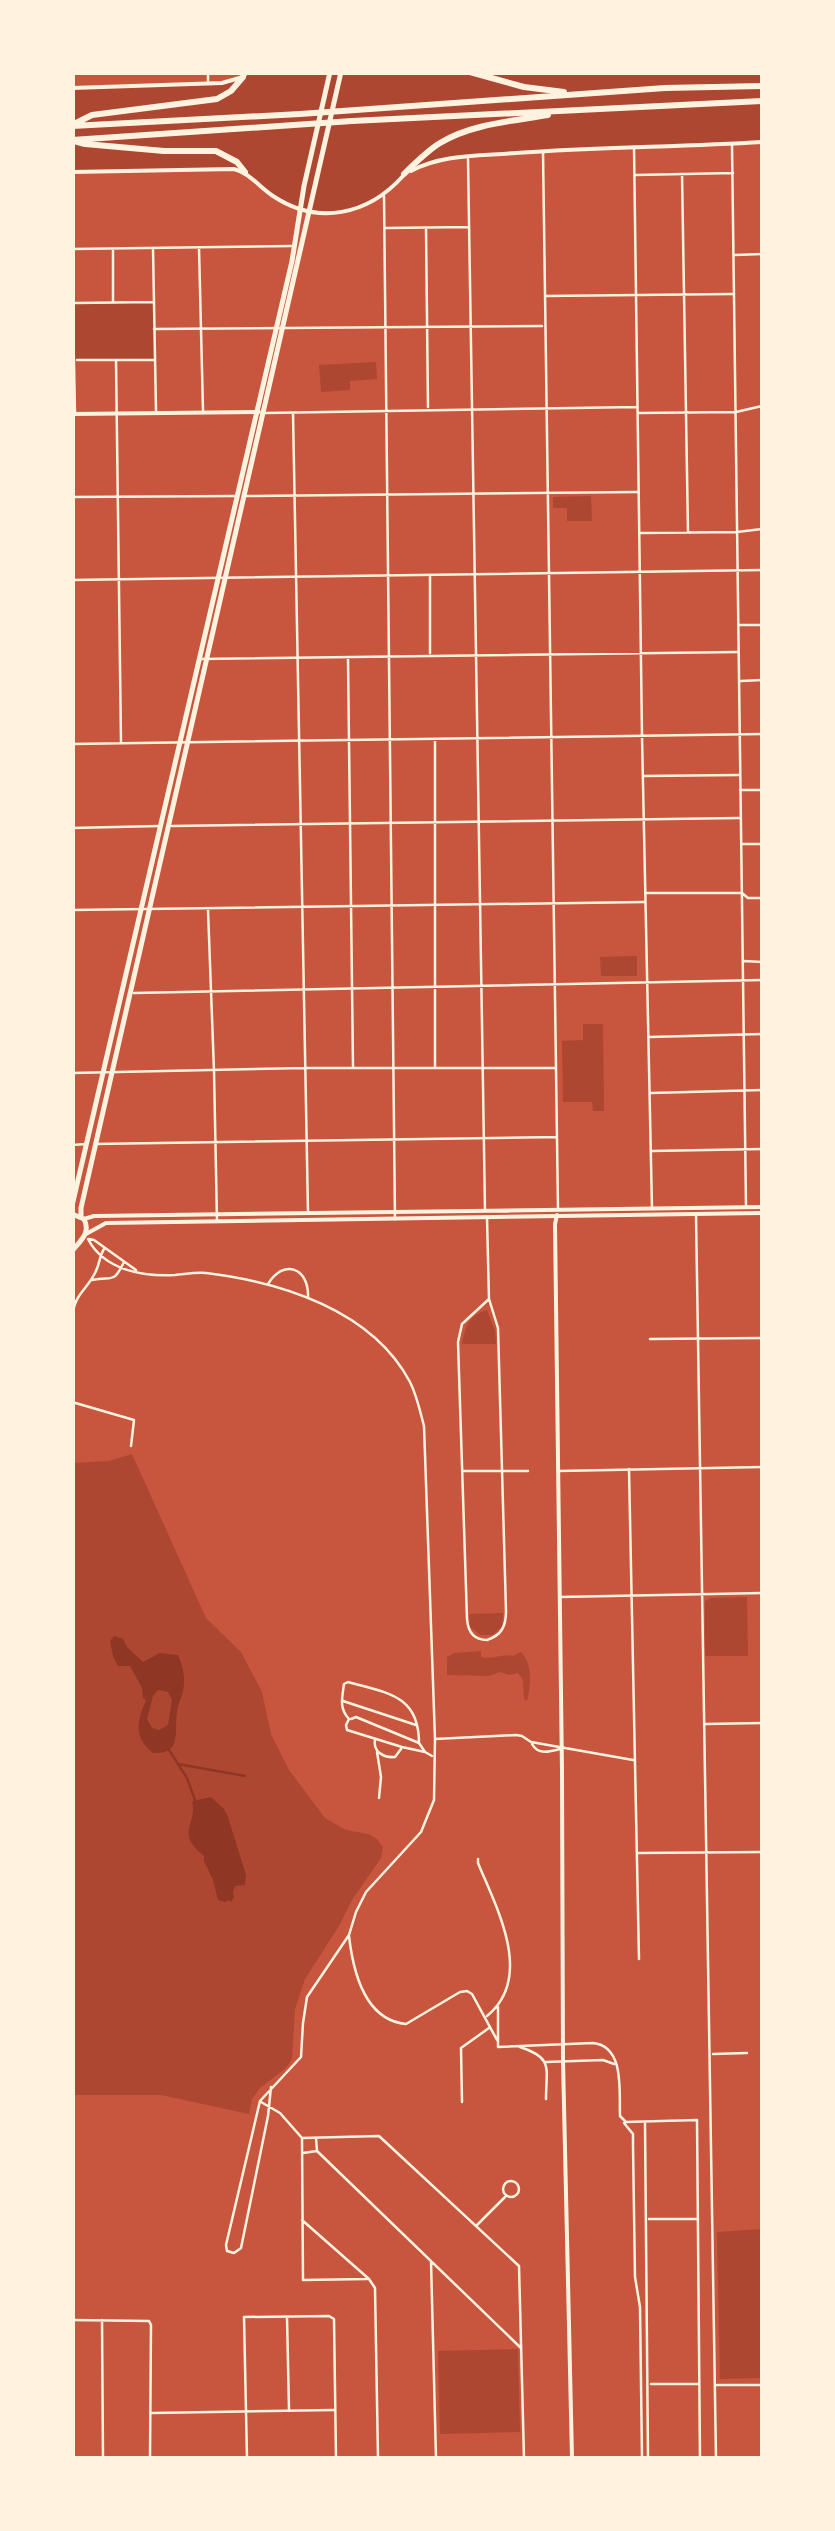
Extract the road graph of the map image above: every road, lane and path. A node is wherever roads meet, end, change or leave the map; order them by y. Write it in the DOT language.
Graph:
graph roads {
  1 [pos="208,72"];
  2 [pos="330,72"];
  3 [pos="341,72"];
  4 [pos="470,72"];
  5 [pos="245,75"];
  6 [pos="208,84"];
  7 [pos="762,86"];
  8 [pos="72,88"];
  9 [pos="580,94"];
  10 [pos="762,101"];
  11 [pos="574,110"];
  12 [pos="72,126"];
  13 [pos="72,140"];
  14 [pos="762,142"];
  15 [pos="732,144"];
  16 [pos="634,146"];
  17 [pos="542,151"];
  18 [pos="468,157"];
  19 [pos="72,172"];
  20 [pos="245,172"];
  21 [pos="732,173"];
  22 [pos="404,174"];
  23 [pos="682,174"];
  24 [pos="635,175"];
  25 [pos="384,196"];
  26 [pos="300,209"];
  27 [pos="309,211"];
  28 [pos="469,227"];
  29 [pos="384,228"];
  30 [pos="426,228"];
  31 [pos="294,246"];
  32 [pos="200,247"];
  33 [pos="72,248"];
  34 [pos="113,248"];
  35 [pos="153,248"];
  36 [pos="762,254"];
  37 [pos="734,255"];
  38 [pos="72,268"];
  39 [pos="684,294"];
  40 [pos="734,294"];
  41 [pos="636,295"];
  42 [pos="544,296"];
  43 [pos="113,302"];
  44 [pos="154,302"];
  45 [pos="73,303"];
  46 [pos="470,326"];
  47 [pos="544,326"];
  48 [pos="427,327"];
  49 [pos="386,328"];
  50 [pos="154,329"];
  51 [pos="201,329"];
  52 [pos="279,330"];
  53 [pos="74,360"];
  54 [pos="116,360"];
  55 [pos="155,360"];
  56 [pos="762,406"];
  57 [pos="637,407"];
  58 [pos="472,408"];
  59 [pos="545,408"];
  60 [pos="388,409"];
  61 [pos="428,409"];
  62 [pos="156,412"];
  63 [pos="203,412"];
  64 [pos="260,412"];
  65 [pos="686,412"];
  66 [pos="736,412"];
  67 [pos="293,413"];
  68 [pos="638,413"];
  69 [pos="74,414"];
  70 [pos="118,414"];
  71 [pos="639,492"];
  72 [pos="547,493"];
  73 [pos="473,494"];
  74 [pos="388,495"];
  75 [pos="241,496"];
  76 [pos="295,496"];
  77 [pos="119,497"];
  78 [pos="72,498"];
  79 [pos="762,528"];
  80 [pos="688,532"];
  81 [pos="737,532"];
  82 [pos="639,533"];
  83 [pos="738,570"];
  84 [pos="762,570"];
  85 [pos="640,571"];
  86 [pos="548,573"];
  87 [pos="430,574"];
  88 [pos="474,574"];
  89 [pos="390,575"];
  90 [pos="296,576"];
  91 [pos="222,578"];
  92 [pos="72,580"];
  93 [pos="120,580"];
  94 [pos="762,624"];
  95 [pos="738,625"];
  96 [pos="739,652"];
  97 [pos="641,653"];
  98 [pos="550,654"];
  99 [pos="430,656"];
  100 [pos="476,656"];
  101 [pos="348,657"];
  102 [pos="390,657"];
  103 [pos="298,658"];
  104 [pos="203,659"];
  105 [pos="762,680"];
  106 [pos="739,681"];
  107 [pos="762,734"];
  108 [pos="740,735"];
  109 [pos="642,736"];
  110 [pos="551,738"];
  111 [pos="435,739"];
  112 [pos="477,739"];
  113 [pos="349,740"];
  114 [pos="391,740"];
  115 [pos="299,741"];
  116 [pos="121,743"];
  117 [pos="184,743"];
  118 [pos="72,744"];
  119 [pos="740,775"];
  120 [pos="643,776"];
  121 [pos="740,790"];
  122 [pos="762,790"];
  123 [pos="644,818"];
  124 [pos="741,818"];
  125 [pos="552,820"];
  126 [pos="479,821"];
  127 [pos="435,822"];
  128 [pos="350,823"];
  129 [pos="391,823"];
  130 [pos="300,824"];
  131 [pos="165,826"];
  132 [pos="72,828"];
  133 [pos="741,844"];
  134 [pos="762,844"];
  135 [pos="646,893"];
  136 [pos="742,893"];
  137 [pos="762,898"];
  138 [pos="646,902"];
  139 [pos="480,903"];
  140 [pos="554,903"];
  141 [pos="392,904"];
  142 [pos="434,904"];
  143 [pos="350,906"];
  144 [pos="302,907"];
  145 [pos="146,908"];
  146 [pos="208,908"];
  147 [pos="72,910"];
  148 [pos="743,961"];
  149 [pos="762,962"];
  150 [pos="762,980"];
  151 [pos="743,981"];
  152 [pos="647,982"];
  153 [pos="556,985"];
  154 [pos="481,986"];
  155 [pos="435,987"];
  156 [pos="352,988"];
  157 [pos="392,988"];
  158 [pos="304,989"];
  159 [pos="212,991"];
  160 [pos="130,993"];
  161 [pos="122,994"];
  162 [pos="743,1034"];
  163 [pos="762,1034"];
  164 [pos="648,1037"];
  165 [pos="305,1068"];
  166 [pos="352,1068"];
  167 [pos="394,1068"];
  168 [pos="435,1068"];
  169 [pos="483,1068"];
  170 [pos="557,1068"];
  171 [pos="214,1071"];
  172 [pos="104,1072"];
  173 [pos="72,1073"];
  174 [pos="112,1073"];
  175 [pos="744,1090"];
  176 [pos="762,1090"];
  177 [pos="650,1093"];
  178 [pos="558,1137"];
  179 [pos="484,1139"];
  180 [pos="395,1140"];
  181 [pos="306,1142"];
  182 [pos="216,1143"];
  183 [pos="87,1144"];
  184 [pos="96,1144"];
  185 [pos="72,1145"];
  186 [pos="762,1149"];
  187 [pos="745,1150"];
  188 [pos="650,1151"];
  189 [pos="72,1206"];
  190 [pos="746,1208"];
  191 [pos="762,1210"];
  192 [pos="696,1211"];
  193 [pos="652,1212"];
  194 [pos="72,1214"];
  195 [pos="486,1214"];
  196 [pos="557,1214"];
  197 [pos="396,1215"];
  198 [pos="308,1216"];
  199 [pos="82,1218"];
  200 [pos="217,1218"];
  201 [pos="82,1239"];
  202 [pos="104,1249"];
  203 [pos="72,1251"];
  204 [pos="99,1255"];
  205 [pos="124,1262"];
  206 [pos="121,1268"];
  207 [pos="137,1270"];
  208 [pos="90,1280"];
  209 [pos="268,1284"];
  210 [pos="308,1298"];
  211 [pos="489,1298"];
  212 [pos="72,1317"];
  213 [pos="762,1338"];
  214 [pos="698,1339"];
  215 [pos="650,1340"];
  216 [pos="72,1402"];
  217 [pos="131,1446"];
  218 [pos="762,1466"];
  219 [pos="700,1468"];
  220 [pos="630,1469"];
  221 [pos="503,1470"];
  222 [pos="462,1471"];
  223 [pos="528,1471"];
  224 [pos="557,1471"];
  225 [pos="762,1593"];
  226 [pos="702,1594"];
  227 [pos="631,1596"];
  228 [pos="559,1597"];
  229 [pos="341,1700"];
  230 [pos="349,1719"];
  231 [pos="762,1723"];
  232 [pos="704,1724"];
  233 [pos="417,1726"];
  234 [pos="375,1739"];
  235 [pos="436,1739"];
  236 [pos="419,1743"];
  237 [pos="402,1748"];
  238 [pos="561,1748"];
  239 [pos="377,1752"];
  240 [pos="425,1752"];
  241 [pos="435,1757"];
  242 [pos="634,1760"];
  243 [pos="379,1798"];
  244 [pos="708,1852"];
  245 [pos="762,1852"];
  246 [pos="636,1853"];
  247 [pos="478,1858"];
  248 [pos="349,1935"];
  249 [pos="338,1954"];
  250 [pos="638,1958"];
  251 [pos="352,1962"];
  252 [pos="498,2007"];
  253 [pos="485,2017"];
  254 [pos="490,2026"];
  255 [pos="498,2042"];
  256 [pos="531,2047"];
  257 [pos="747,2053"];
  258 [pos="711,2054"];
  259 [pos="563,2061"];
  260 [pos="546,2062"];
  261 [pos="616,2064"];
  262 [pos="272,2088"];
  263 [pos="546,2100"];
  264 [pos="260,2101"];
  265 [pos="462,2102"];
  266 [pos="270,2106"];
  267 [pos="622,2120"];
  268 [pos="645,2121"];
  269 [pos="302,2138"];
  270 [pos="316,2138"];
  271 [pos="317,2151"];
  272 [pos="302,2152"];
  273 [pos="506,2196"];
  274 [pos="302,2220"];
  275 [pos="646,2220"];
  276 [pos="698,2220"];
  277 [pos="476,2226"];
  278 [pos="431,2260"];
  279 [pos="369,2278"];
  280 [pos="287,2316"];
  281 [pos="72,2320"];
  282 [pos="102,2320"];
  283 [pos="521,2348"];
  284 [pos="648,2384"];
  285 [pos="699,2384"];
  286 [pos="715,2385"];
  287 [pos="762,2385"];
  288 [pos="290,2410"];
  289 [pos="336,2410"];
  290 [pos="247,2411"];
  291 [pos="149,2413"];
  292 [pos="103,2458"];
  293 [pos="150,2458"];
  294 [pos="247,2458"];
  295 [pos="336,2458"];
  296 [pos="378,2458"];
  297 [pos="436,2458"];
  298 [pos="524,2458"];
  299 [pos="572,2458"];
  300 [pos="642,2458"];
  301 [pos="648,2458"];
  302 [pos="700,2458"];
  303 [pos="716,2458"];
  1 -- 6 [label="street"];
  2 -- 26 [label="main road"];
  3 -- 27 [label="main road"];
  4 -- 9 [label="highway"];
  5 -- 6 [label="main road"];
  5 -- 12 [label="highway"];
  6 -- 8 [label="main road"];
  7 -- 9 [label="highway"];
  9 -- 12 [label="highway"];
  10 -- 11 [label="highway"];
  11 -- 13 [label="highway"];
  11 -- 22 [label="highway"];
  13 -- 20 [label="highway"];
  14 -- 15 [label="main road"];
  15 -- 16 [label="main road"];
  15 -- 21 [label="street"];
  16 -- 17 [label="main road"];
  16 -- 24 [label="street"];
  17 -- 18 [label="main road"];
  17 -- 42 [label="street"];
  18 -- 22 [label="main road"];
  18 -- 28 [label="street"];
  19 -- 20 [label="main road"];
  20 -- 26 [label="main road"];
  21 -- 23 [label="street"];
  21 -- 37 [label="street"];
  22 -- 25 [label="main road"];
  23 -- 24 [label="street"];
  23 -- 39 [label="street"];
  24 -- 41 [label="street"];
  25 -- 27 [label="main road"];
  25 -- 29 [label="street"];
  26 -- 27 [label="main road"];
  26 -- 31 [label="main road"];
  27 -- 52 [label="main road"];
  28 -- 30 [label="street"];
  28 -- 46 [label="street"];
  29 -- 30 [label="street"];
  29 -- 49 [label="street"];
  30 -- 48 [label="street"];
  31 -- 32 [label="street"];
  31 -- 52 [label="main road"];
  32 -- 35 [label="street"];
  32 -- 51 [label="street"];
  33 -- 34 [label="street"];
  34 -- 35 [label="street"];
  34 -- 43 [label="street"];
  35 -- 44 [label="street"];
  36 -- 37 [label="street"];
  37 -- 40 [label="street"];
  38 -- 45 [label="street"];
  39 -- 40 [label="street"];
  39 -- 41 [label="street"];
  39 -- 65 [label="street"];
  40 -- 66 [label="street"];
  41 -- 42 [label="street"];
  41 -- 57 [label="street"];
  42 -- 47 [label="street"];
  43 -- 44 [label="street"];
  43 -- 45 [label="street"];
  44 -- 50 [label="street"];
  45 -- 53 [label="street"];
  46 -- 47 [label="street"];
  46 -- 48 [label="street"];
  46 -- 58 [label="street"];
  47 -- 59 [label="street"];
  48 -- 49 [label="street"];
  48 -- 61 [label="street"];
  49 -- 52 [label="street"];
  49 -- 60 [label="street"];
  50 -- 51 [label="street"];
  50 -- 55 [label="street"];
  51 -- 52 [label="street"];
  51 -- 63 [label="street"];
  52 -- 64 [label="main road"];
  53 -- 54 [label="street"];
  53 -- 69 [label="street"];
  54 -- 55 [label="street"];
  54 -- 70 [label="street"];
  55 -- 62 [label="street"];
  56 -- 66 [label="street"];
  57 -- 59 [label="street"];
  57 -- 68 [label="street"];
  58 -- 59 [label="street"];
  58 -- 61 [label="street"];
  58 -- 73 [label="street"];
  59 -- 72 [label="street"];
  60 -- 61 [label="street"];
  60 -- 67 [label="street"];
  60 -- 74 [label="street"];
  62 -- 63 [label="main road"];
  62 -- 70 [label="main road"];
  63 -- 64 [label="main road"];
  64 -- 67 [label="street"];
  64 -- 75 [label="main road"];
  65 -- 66 [label="street"];
  65 -- 68 [label="street"];
  65 -- 80 [label="street"];
  66 -- 81 [label="street"];
  67 -- 76 [label="street"];
  68 -- 71 [label="street"];
  69 -- 70 [label="main road"];
  70 -- 77 [label="street"];
  71 -- 72 [label="street"];
  71 -- 82 [label="street"];
  72 -- 73 [label="street"];
  72 -- 86 [label="street"];
  73 -- 74 [label="street"];
  73 -- 88 [label="street"];
  74 -- 76 [label="street"];
  74 -- 89 [label="street"];
  75 -- 76 [label="street"];
  75 -- 77 [label="street"];
  75 -- 91 [label="main road"];
  76 -- 90 [label="street"];
  77 -- 78 [label="street"];
  77 -- 93 [label="street"];
  79 -- 81 [label="street"];
  80 -- 81 [label="street"];
  80 -- 82 [label="street"];
  81 -- 83 [label="street"];
  82 -- 85 [label="street"];
  83 -- 84 [label="street"];
  83 -- 85 [label="street"];
  83 -- 95 [label="street"];
  85 -- 86 [label="street"];
  85 -- 97 [label="street"];
  86 -- 88 [label="street"];
  86 -- 98 [label="street"];
  87 -- 88 [label="street"];
  87 -- 89 [label="street"];
  87 -- 99 [label="street"];
  88 -- 100 [label="street"];
  89 -- 90 [label="street"];
  89 -- 102 [label="street"];
  90 -- 91 [label="street"];
  90 -- 103 [label="street"];
  91 -- 93 [label="street"];
  91 -- 104 [label="main road"];
  92 -- 93 [label="street"];
  93 -- 116 [label="street"];
  94 -- 95 [label="street"];
  95 -- 96 [label="street"];
  96 -- 97 [label="street"];
  96 -- 106 [label="street"];
  97 -- 98 [label="street"];
  97 -- 109 [label="street"];
  98 -- 100 [label="street"];
  98 -- 110 [label="street"];
  99 -- 100 [label="street"];
  99 -- 102 [label="street"];
  100 -- 112 [label="street"];
  101 -- 102 [label="street"];
  101 -- 103 [label="street"];
  101 -- 113 [label="street"];
  102 -- 114 [label="street"];
  103 -- 104 [label="street"];
  103 -- 115 [label="street"];
  104 -- 117 [label="main road"];
  105 -- 106 [label="street"];
  106 -- 108 [label="street"];
  107 -- 108 [label="street"];
  108 -- 109 [label="street"];
  108 -- 119 [label="street"];
  109 -- 110 [label="street"];
  109 -- 120 [label="street"];
  110 -- 112 [label="street"];
  110 -- 125 [label="street"];
  111 -- 112 [label="street"];
  111 -- 114 [label="street"];
  111 -- 127 [label="street"];
  112 -- 126 [label="street"];
  113 -- 114 [label="street"];
  113 -- 115 [label="street"];
  113 -- 128 [label="street"];
  114 -- 129 [label="street"];
  115 -- 117 [label="street"];
  115 -- 130 [label="street"];
  116 -- 117 [label="street"];
  116 -- 118 [label="street"];
  117 -- 131 [label="main road"];
  119 -- 120 [label="street"];
  119 -- 121 [label="street"];
  120 -- 123 [label="street"];
  121 -- 122 [label="street"];
  121 -- 124 [label="street"];
  123 -- 124 [label="street"];
  123 -- 125 [label="street"];
  123 -- 135 [label="street"];
  124 -- 133 [label="street"];
  125 -- 126 [label="street"];
  125 -- 140 [label="street"];
  126 -- 127 [label="street"];
  126 -- 139 [label="street"];
  127 -- 129 [label="street"];
  127 -- 142 [label="street"];
  128 -- 129 [label="street"];
  128 -- 130 [label="street"];
  128 -- 143 [label="street"];
  129 -- 141 [label="street"];
  130 -- 131 [label="street"];
  130 -- 144 [label="street"];
  131 -- 132 [label="street"];
  131 -- 145 [label="main road"];
  133 -- 134 [label="street"];
  133 -- 136 [label="street"];
  135 -- 136 [label="street"];
  135 -- 138 [label="street"];
  136 -- 137 [label="street"];
  136 -- 148 [label="street"];
  138 -- 140 [label="street"];
  138 -- 152 [label="street"];
  139 -- 140 [label="street"];
  139 -- 142 [label="street"];
  139 -- 154 [label="street"];
  140 -- 153 [label="street"];
  141 -- 142 [label="street"];
  141 -- 143 [label="street"];
  141 -- 157 [label="street"];
  142 -- 155 [label="street"];
  143 -- 144 [label="street"];
  143 -- 156 [label="street"];
  144 -- 146 [label="street"];
  144 -- 158 [label="street"];
  145 -- 146 [label="street"];
  145 -- 147 [label="street"];
  145 -- 160 [label="main road"];
  145 -- 161 [label="main road"];
  146 -- 159 [label="street"];
  148 -- 149 [label="street"];
  148 -- 151 [label="street"];
  150 -- 151 [label="street"];
  151 -- 152 [label="street"];
  151 -- 162 [label="street"];
  152 -- 153 [label="street"];
  152 -- 164 [label="street"];
  153 -- 154 [label="street"];
  153 -- 170 [label="street"];
  154 -- 155 [label="street"];
  154 -- 169 [label="street"];
  155 -- 157 [label="street"];
  155 -- 168 [label="street"];
  156 -- 157 [label="street"];
  156 -- 158 [label="street"];
  156 -- 166 [label="street"];
  157 -- 167 [label="street"];
  158 -- 159 [label="street"];
  158 -- 165 [label="street"];
  159 -- 160 [label="street"];
  159 -- 171 [label="street"];
  160 -- 161 [label="street"];
  160 -- 174 [label="main road"];
  161 -- 172 [label="main road"];
  162 -- 163 [label="street"];
  162 -- 164 [label="street"];
  162 -- 175 [label="street"];
  164 -- 177 [label="street"];
  165 -- 166 [label="street"];
  165 -- 171 [label="street"];
  165 -- 181 [label="street"];
  166 -- 167 [label="street"];
  167 -- 168 [label="street"];
  167 -- 180 [label="street"];
  168 -- 169 [label="street"];
  169 -- 170 [label="street"];
  169 -- 179 [label="street"];
  170 -- 178 [label="street"];
  171 -- 174 [label="street"];
  171 -- 182 [label="street"];
  172 -- 173 [label="street"];
  172 -- 174 [label="street"];
  172 -- 183 [label="main road"];
  174 -- 184 [label="main road"];
  175 -- 176 [label="street"];
  175 -- 177 [label="street"];
  175 -- 187 [label="street"];
  177 -- 188 [label="street"];
  178 -- 179 [label="street"];
  178 -- 196 [label="street"];
  179 -- 180 [label="street"];
  179 -- 195 [label="street"];
  180 -- 181 [label="street"];
  180 -- 197 [label="street"];
  181 -- 182 [label="street"];
  181 -- 198 [label="street"];
  182 -- 184 [label="street"];
  182 -- 200 [label="street"];
  183 -- 184 [label="street"];
  183 -- 185 [label="street"];
  183 -- 189 [label="main road"];
  184 -- 199 [label="main road"];
  186 -- 187 [label="street"];
  187 -- 188 [label="street"];
  187 -- 190 [label="street"];
  188 -- 193 [label="street"];
  190 -- 191 [label="main road"];
  190 -- 192 [label="main road"];
  191 -- 192 [label="main road"];
  192 -- 193 [label="main road"];
  192 -- 214 [label="street"];
  193 -- 196 [label="main road"];
  194 -- 199 [label="main road"];
  195 -- 196 [label="main road"];
  195 -- 197 [label="main road"];
  195 -- 211 [label="street"];
  196 -- 224 [label="main road"];
  197 -- 198 [label="main road"];
  198 -- 200 [label="main road"];
  199 -- 200 [label="main road"];
  199 -- 201 [label="main road"];
  200 -- 201 [label="main road"];
  201 -- 202 [label="street"];
  201 -- 203 [label="main road"];
  201 -- 204 [label="street"];
  202 -- 204 [label="street"];
  202 -- 205 [label="street"];
  204 -- 206 [label="street"];
  204 -- 208 [label="street"];
  205 -- 206 [label="street"];
  205 -- 207 [label="street"];
  206 -- 207 [label="street"];
  206 -- 208 [label="street"];
  207 -- 209 [label="street"];
  208 -- 212 [label="street"];
  209 -- 210 [label="street"];
  209 -- 210 [label="street"];
  210 -- 235 [label="street"];
  211 -- 221 [label="street"];
  211 -- 222 [label="street"];
  213 -- 214 [label="street"];
  214 -- 215 [label="street"];
  214 -- 219 [label="street"];
  216 -- 217 [label="street"];
  218 -- 219 [label="street"];
  219 -- 220 [label="street"];
  219 -- 226 [label="street"];
  220 -- 224 [label="street"];
  220 -- 227 [label="street"];
  221 -- 222 [label="street"];
  221 -- 222 [label="street"];
  221 -- 223 [label="street"];
  224 -- 228 [label="main road"];
  225 -- 226 [label="street"];
  226 -- 227 [label="street"];
  226 -- 232 [label="street"];
  227 -- 228 [label="street"];
  227 -- 242 [label="street"];
  228 -- 238 [label="main road"];
  229 -- 230 [label="street"];
  229 -- 233 [label="street"];
  229 -- 233 [label="street"];
  230 -- 234 [label="street"];
  230 -- 236 [label="street"];
  231 -- 232 [label="street"];
  232 -- 244 [label="street"];
  233 -- 236 [label="street"];
  234 -- 237 [label="street"];
  234 -- 239 [label="street"];
  235 -- 238 [label="street"];
  235 -- 241 [label="street"];
  236 -- 240 [label="street"];
  237 -- 239 [label="street"];
  237 -- 240 [label="street"];
  238 -- 242 [label="street"];
  238 -- 259 [label="main road"];
  239 -- 243 [label="street"];
  240 -- 241 [label="street"];
  241 -- 248 [label="street"];
  242 -- 246 [label="street"];
  244 -- 245 [label="street"];
  244 -- 246 [label="street"];
  244 -- 258 [label="street"];
  246 -- 250 [label="street"];
  247 -- 252 [label="street"];
  248 -- 249 [label="street"];
  248 -- 251 [label="street"];
  249 -- 251 [label="street"];
  249 -- 262 [label="street"];
  251 -- 253 [label="street"];
  252 -- 253 [label="street"];
  252 -- 255 [label="street"];
  253 -- 254 [label="street"];
  254 -- 255 [label="street"];
  254 -- 265 [label="street"];
  255 -- 256 [label="street"];
  256 -- 260 [label="street"];
  256 -- 261 [label="street"];
  257 -- 258 [label="street"];
  258 -- 286 [label="street"];
  259 -- 260 [label="street"];
  259 -- 261 [label="street"];
  259 -- 299 [label="main road"];
  260 -- 263 [label="street"];
  261 -- 267 [label="street"];
  262 -- 264 [label="street"];
  262 -- 266 [label="street"];
  264 -- 266 [label="street"];
  264 -- 266 [label="street"];
  266 -- 269 [label="street"];
  267 -- 268 [label="street"];
  267 -- 300 [label="street"];
  268 -- 275 [label="street"];
  268 -- 276 [label="street"];
  269 -- 270 [label="street"];
  269 -- 272 [label="street"];
  270 -- 271 [label="street"];
  270 -- 277 [label="street"];
  271 -- 272 [label="street"];
  271 -- 278 [label="street"];
  272 -- 274 [label="street"];
  273 -- 277 [label="street"];
  274 -- 279 [label="street"];
  274 -- 279 [label="street"];
  275 -- 276 [label="street"];
  275 -- 284 [label="street"];
  276 -- 285 [label="street"];
  277 -- 283 [label="street"];
  278 -- 283 [label="street"];
  278 -- 297 [label="street"];
  279 -- 296 [label="street"];
  280 -- 288 [label="street"];
  280 -- 289 [label="street"];
  280 -- 290 [label="street"];
  281 -- 282 [label="street"];
  282 -- 291 [label="street"];
  282 -- 292 [label="street"];
  283 -- 298 [label="street"];
  284 -- 285 [label="street"];
  284 -- 301 [label="street"];
  285 -- 302 [label="street"];
  286 -- 287 [label="street"];
  286 -- 303 [label="street"];
  288 -- 289 [label="street"];
  288 -- 290 [label="street"];
  289 -- 295 [label="street"];
  290 -- 291 [label="street"];
  290 -- 294 [label="street"];
  291 -- 293 [label="street"];
}
